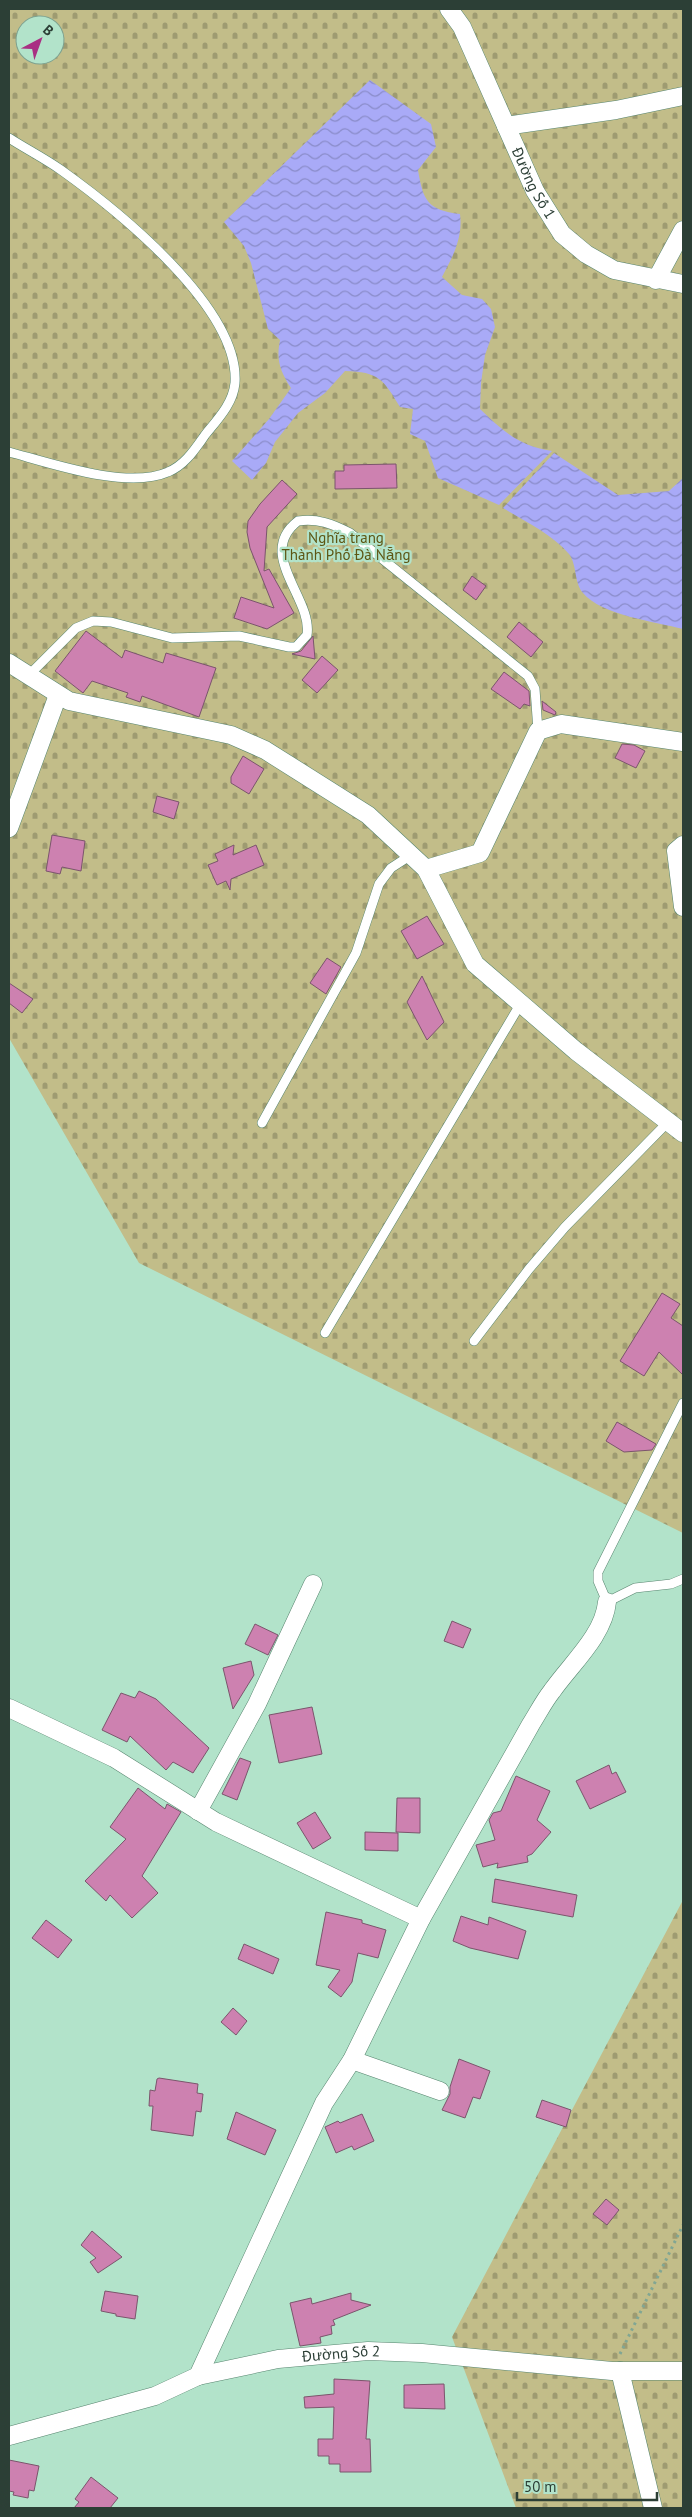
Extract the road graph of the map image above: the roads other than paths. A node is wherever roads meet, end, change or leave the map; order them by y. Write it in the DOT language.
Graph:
graph roads {
  1 [pos="449,9"];
  2 [pos="683,96"];
  3 [pos="506,126"];
  4 [pos="9,138"];
  5 [pos="683,230"];
  6 [pos="656,280"];
  7 [pos="683,284"];
  8 [pos="9,452"];
  9 [pos="9,663"];
  10 [pos="28,676"];
  11 [pos="58,695"];
  12 [pos="538,731"];
  13 [pos="683,742"];
  14 [pos="9,828"];
  15 [pos="683,845"];
  16 [pos="411,855"];
  17 [pos="426,869"];
  18 [pos="683,907"];
  19 [pos="520,1003"];
  20 [pos="669,1121"];
  21 [pos="262,1123"];
  22 [pos="683,1133"];
  23 [pos="325,1333"];
  24 [pos="474,1341"];
  25 [pos="683,1403"];
  26 [pos="683,1578"];
  27 [pos="312,1584"];
  28 [pos="607,1602"];
  29 [pos="9,1708"];
  30 [pos="198,1810"];
  31 [pos="421,1919"];
  32 [pos="352,2060"];
  33 [pos="440,2091"];
  34 [pos="616,2371"];
  35 [pos="683,2371"];
  36 [pos="198,2376"];
  37 [pos="9,2436"];
  38 [pos="653,2508"];
  1 -- 3 [label="street, Đường Số 1"];
  2 -- 3 [label="street"];
  3 -- 6 [label="street, Đường Số 1"];
  4 -- 8 [label="lane"];
  5 -- 6 [label="street"];
  6 -- 7 [label="street, Đường Số 1"];
  9 -- 10 [label="street"];
  10 -- 11 [label="street"];
  10 -- 12 [label="lane"];
  11 -- 14 [label="street"];
  11 -- 16 [label="street"];
  12 -- 13 [label="street"];
  12 -- 17 [label="street"];
  15 -- 18 [label="street"];
  16 -- 17 [label="street"];
  16 -- 21 [label="lane"];
  17 -- 19 [label="street"];
  19 -- 20 [label="street"];
  19 -- 23 [label="lane"];
  20 -- 22 [label="street"];
  20 -- 24 [label="lane"];
  25 -- 28 [label="lane"];
  26 -- 28 [label="lane"];
  27 -- 30 [label="street"];
  28 -- 31 [label="street"];
  29 -- 30 [label="street"];
  30 -- 31 [label="street"];
  31 -- 32 [label="street"];
  32 -- 33 [label="street"];
  32 -- 36 [label="street"];
  34 -- 35 [label="street, Đường Số 2"];
  34 -- 36 [label="street, Đường Số 2"];
  34 -- 38 [label="street"];
  36 -- 37 [label="street, Đường Số 2"];
}
